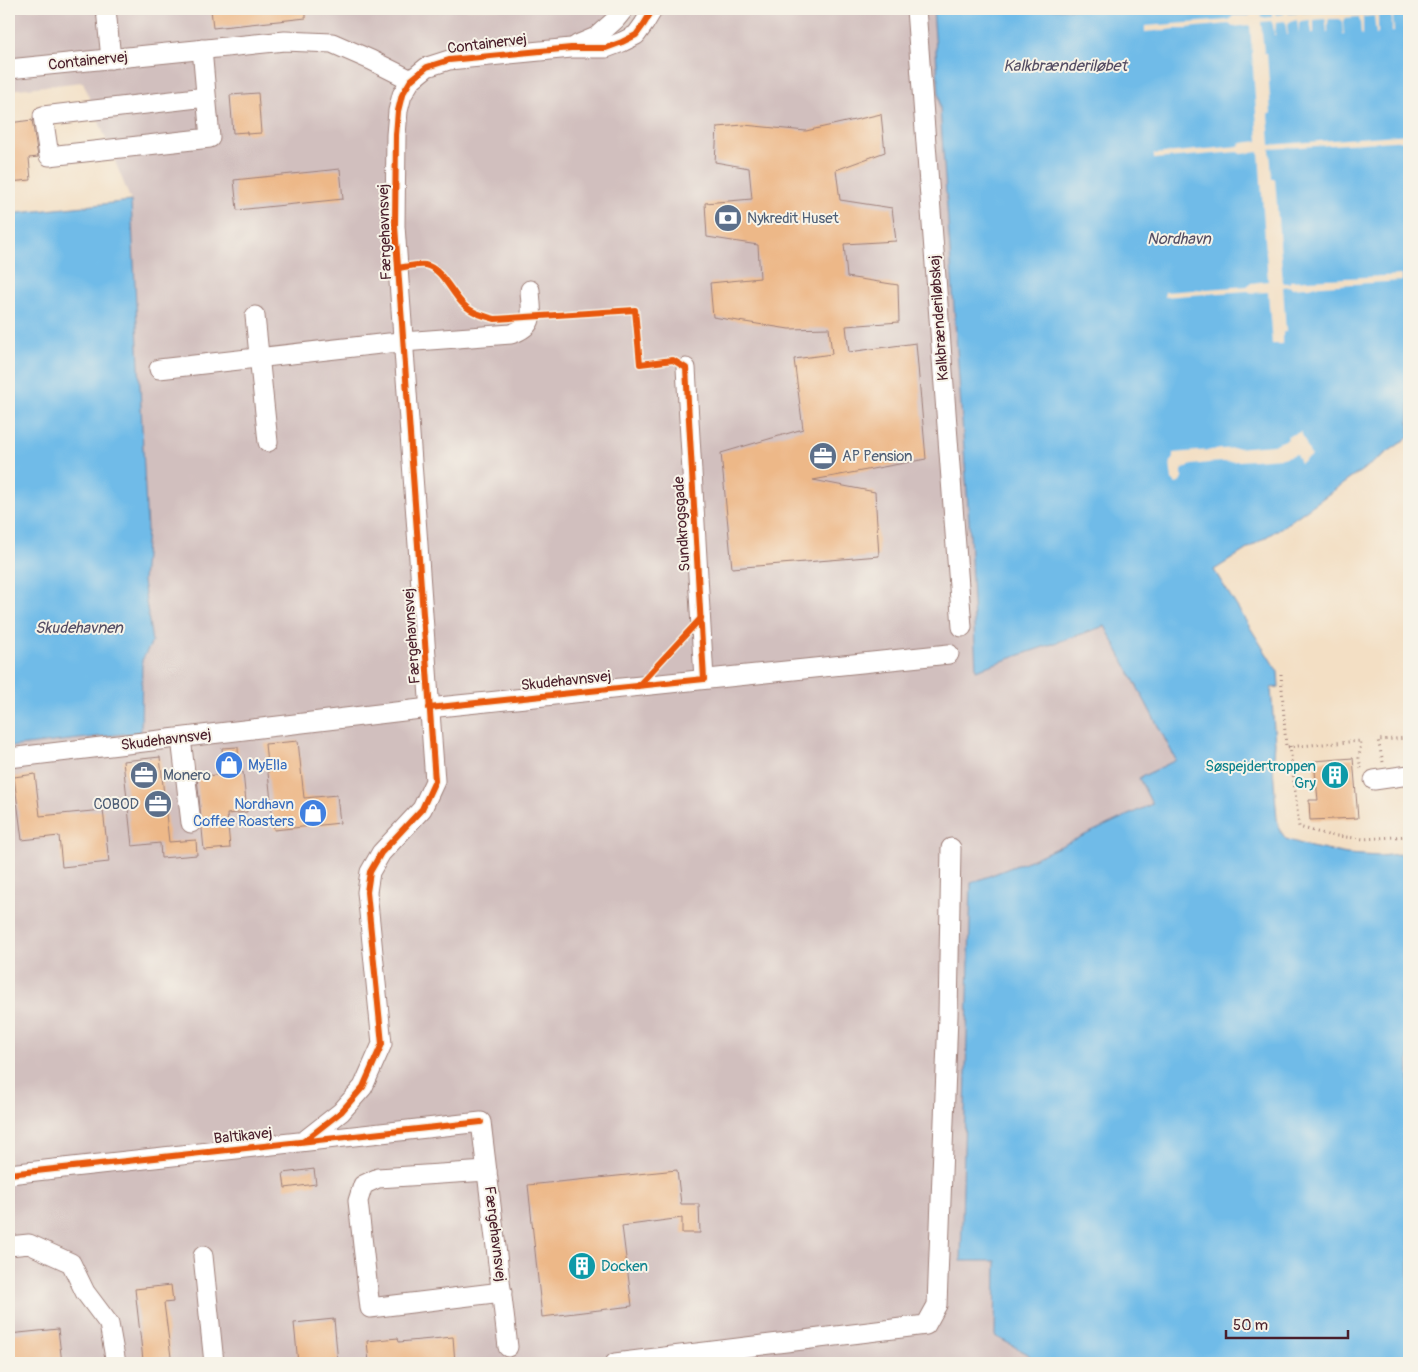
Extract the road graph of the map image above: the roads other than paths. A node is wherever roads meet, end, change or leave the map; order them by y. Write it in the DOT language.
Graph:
graph roads {
  1 [pos="106,9"];
  2 [pos="624,9"];
  3 [pos="653,9"];
  4 [pos="916,9"];
  5 [pos="571,48"];
  6 [pos="202,49"];
  7 [pos="111,58"];
  8 [pos="9,69"];
  9 [pos="410,80"];
  10 [pos="206,97"];
  11 [pos="530,290"];
  12 [pos="255,316"];
  13 [pos="403,342"];
  14 [pos="260,358"];
  15 [pos="686,368"];
  16 [pos="159,369"];
  17 [pos="268,442"];
  18 [pos="962,627"];
  19 [pos="949,654"];
  20 [pos="704,679"];
  21 [pos="429,708"];
  22 [pos="181,738"];
  23 [pos="9,758"];
  24 [pos="1409,775"];
  25 [pos="1374,780"];
  26 [pos="191,823"];
  27 [pos="951,848"];
  28 [pos="481,1122"];
  29 [pos="304,1141"];
  30 [pos="487,1171"];
  31 [pos="9,1174"];
  32 [pos="9,1246"];
  33 [pos="203,1256"];
  34 [pos="502,1292"];
  35 [pos="508,1347"];
  36 [pos="116,1363"];
  37 [pos="214,1363"];
  38 [pos="614,1363"];
  1 -- 7 [label="street"];
  2 -- 5 [label="street"];
  3 -- 5 [label="street"];
  4 -- 18 [label="street, Kalkbrænderiløbskaj"];
  5 -- 9 [label="street, Containervej"];
  6 -- 7 [label="street, Containervej"];
  6 -- 9 [label="street, Containervej"];
  6 -- 10 [label="street"];
  7 -- 8 [label="street, Containervej"];
  9 -- 13 [label="street, Færgehavnsvej"];
  10 -- 10 [label="street"];
  11 -- 13 [label="street"];
  12 -- 14 [label="street"];
  13 -- 14 [label="street"];
  13 -- 21 [label="street, Færgehavnsvej"];
  14 -- 16 [label="street"];
  14 -- 17 [label="street"];
  15 -- 20 [label="street, Sundkrogsgade"];
  19 -- 20 [label="street, Skudehavnsvej"];
  20 -- 21 [label="street, Skudehavnsvej"];
  21 -- 22 [label="street, Skudehavnsvej"];
  21 -- 29 [label="street, Færgehavnsvej"];
  22 -- 23 [label="street, Skudehavnsvej"];
  22 -- 26 [label="street"];
  24 -- 25 [label="street"];
  27 -- 38 [label="street"];
  28 -- 29 [label="street, Baltikavej"];
  28 -- 30 [label="street, Færgehavnsvej"];
  29 -- 31 [label="street, Baltikavej"];
  30 -- 34 [label="street, Færgehavnsvej"];
  30 -- 34 [label="street"];
  32 -- 36 [label="street"];
  33 -- 37 [label="street"];
  34 -- 35 [label="street, Færgehavnsvej"];
}
